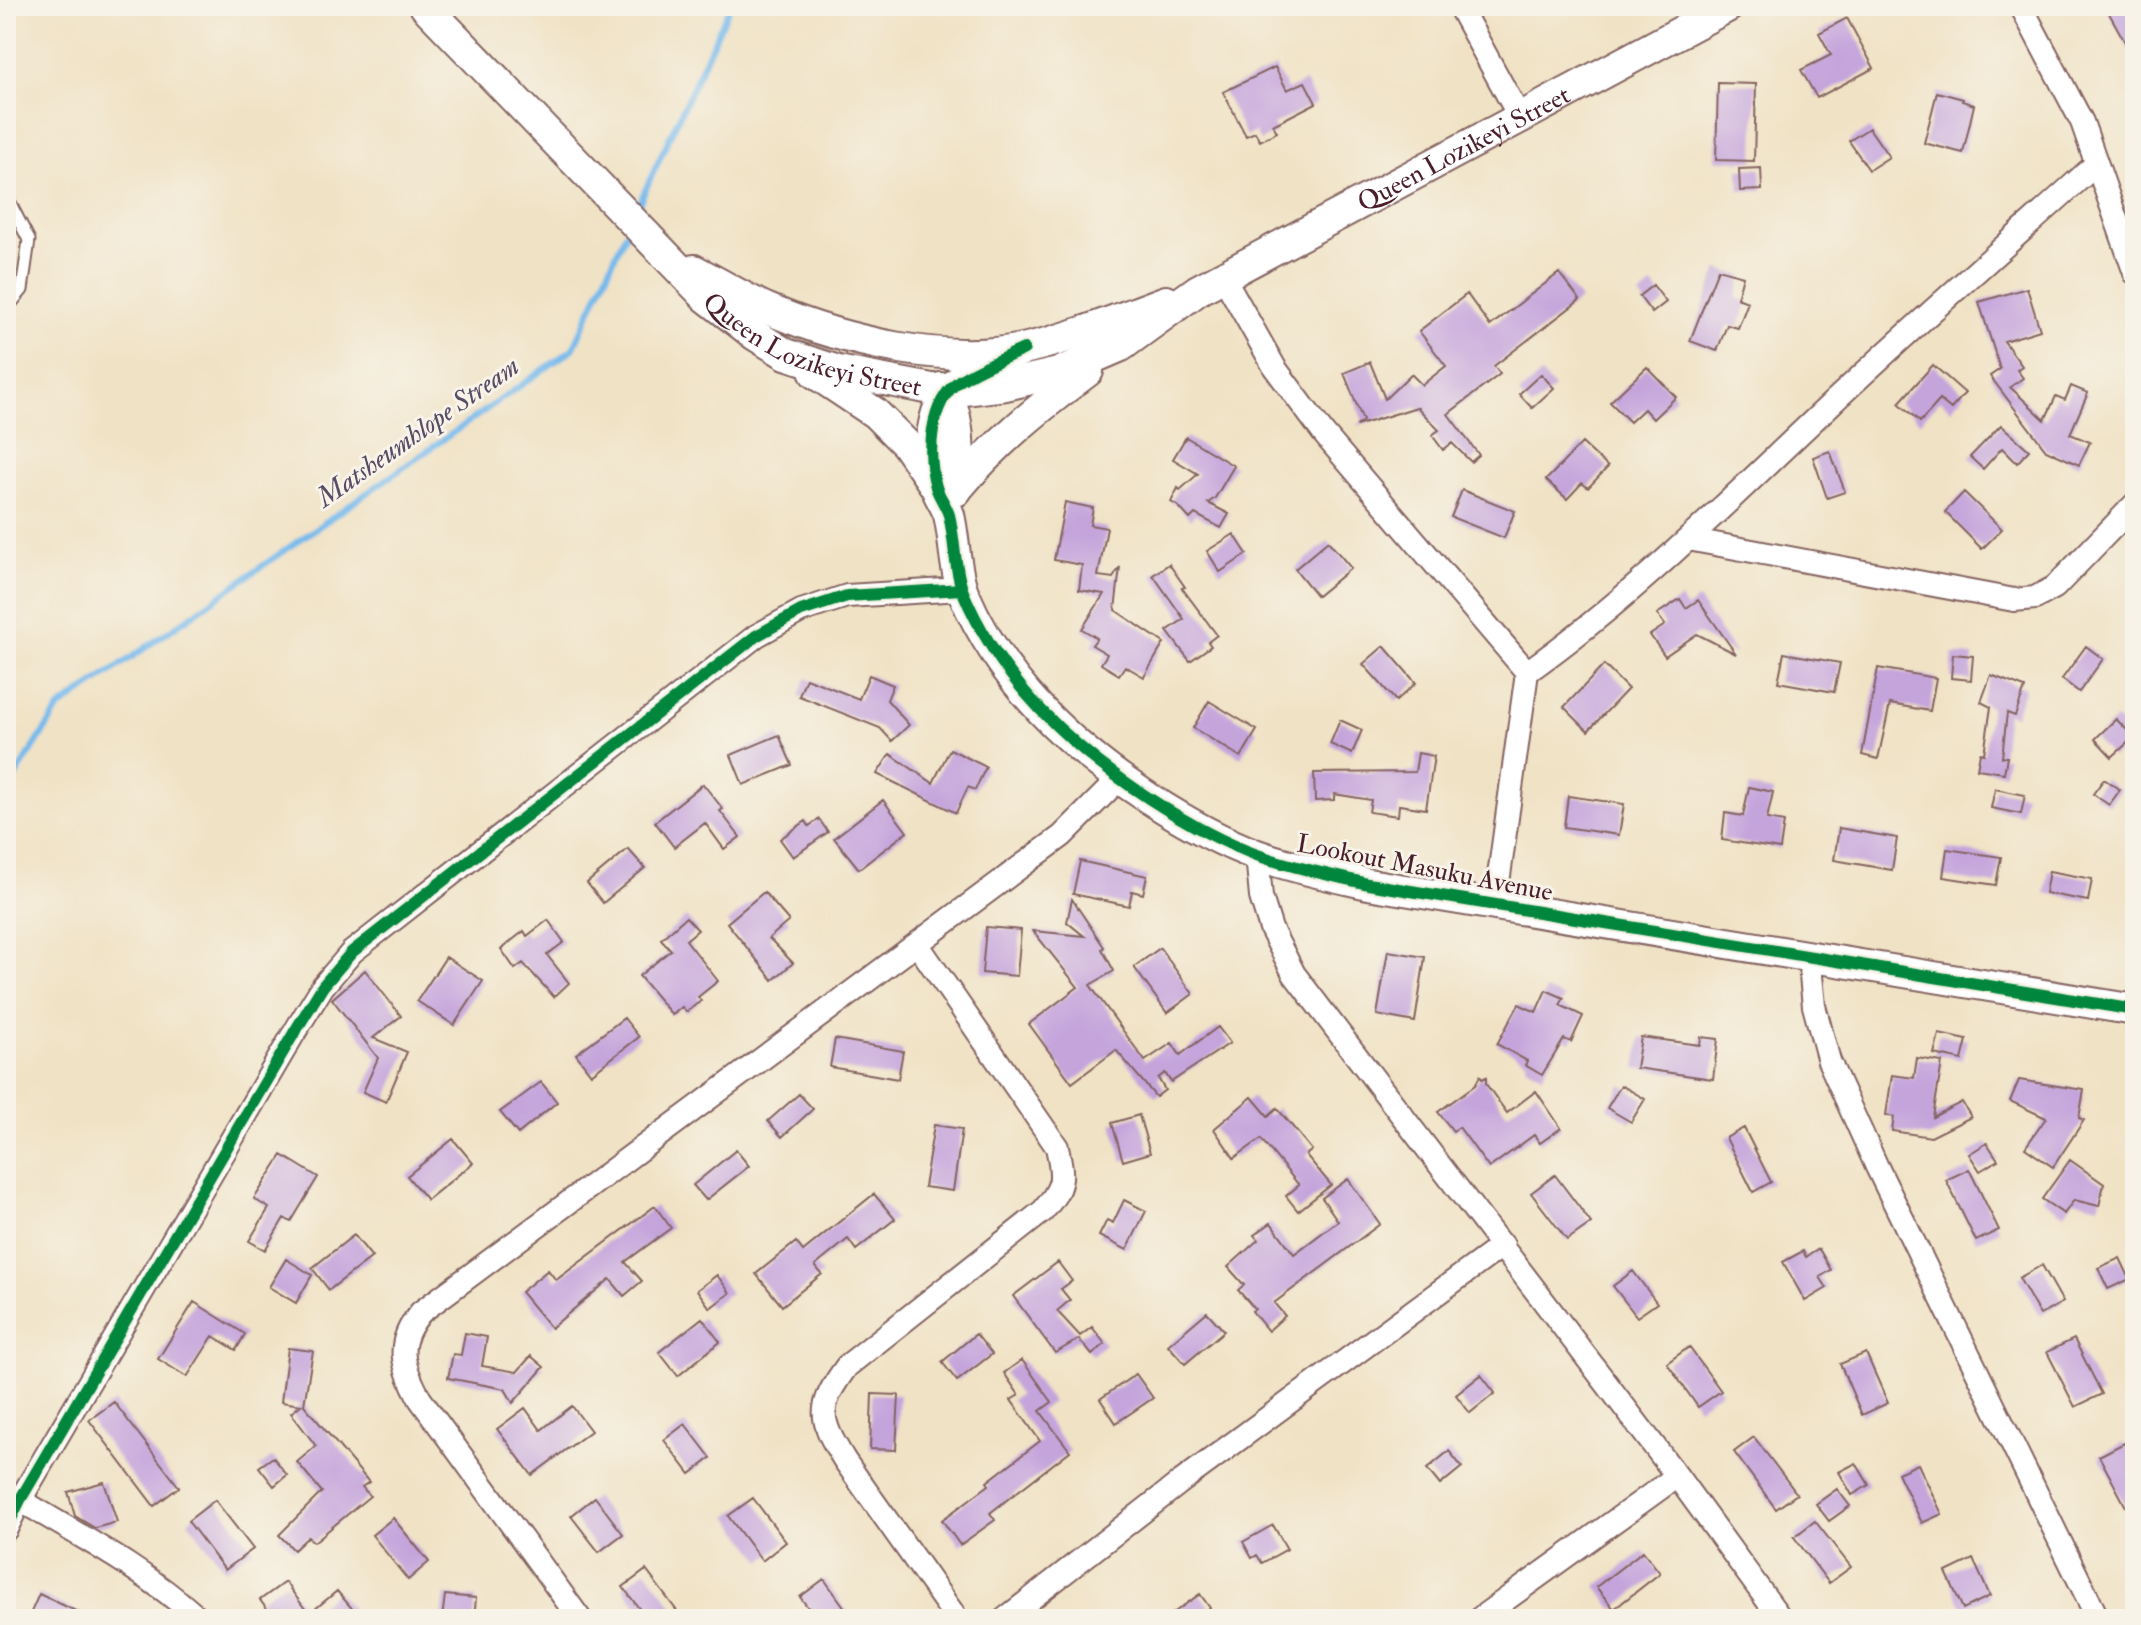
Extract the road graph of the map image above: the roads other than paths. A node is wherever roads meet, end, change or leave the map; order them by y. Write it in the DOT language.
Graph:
graph roads {
  1 [pos="425,6"];
  2 [pos="1459,6"];
  3 [pos="1729,6"];
  4 [pos="2021,6"];
  5 [pos="1519,116"];
  6 [pos="2096,164"];
  7 [pos="6,196"];
  8 [pos="663,253"];
  9 [pos="2135,273"];
  10 [pos="1211,283"];
  11 [pos="6,309"];
  12 [pos="882,344"];
  13 [pos="1121,346"];
  14 [pos="1024,349"];
  15 [pos="786,354"];
  16 [pos="947,392"];
  17 [pos="947,496"];
  18 [pos="2135,504"];
  19 [pos="1688,539"];
  20 [pos="962,589"];
  21 [pos="1527,672"];
  22 [pos="1119,779"];
  23 [pos="1257,855"];
  24 [pos="1495,905"];
  25 [pos="918,945"];
  26 [pos="1809,956"];
  27 [pos="2135,1010"];
  28 [pos="1503,1245"];
  29 [pos="1677,1476"];
  30 [pos="20,1500"];
  31 [pos="6,1529"];
  32 [pos="199,1619"];
  33 [pos="580,1619"];
  34 [pos="957,1619"];
  35 [pos="1005,1619"];
  36 [pos="1479,1619"];
  37 [pos="1781,1619"];
  38 [pos="2098,1619"];
  1 -- 8 [label="main road, Queen Lozikeyi Street"];
  2 -- 5 [label="street"];
  3 -- 5 [label="main road, Queen Lozikeyi Street"];
  4 -- 6 [label="street"];
  5 -- 10 [label="main road, Queen Lozikeyi Street"];
  6 -- 9 [label="street"];
  6 -- 19 [label="street"];
  7 -- 11 [label="lane"];
  8 -- 12 [label="main road, Queen Lozikeyi Street"];
  8 -- 15 [label="main road, Queen Lozikeyi Street"];
  10 -- 13 [label="main road, Queen Lozikeyi Street"];
  10 -- 14 [label="main road, Queen Lozikeyi Street"];
  10 -- 21 [label="street"];
  12 -- 14 [label="main road, Queen Lozikeyi Street"];
  12 -- 16 [label="main road"];
  13 -- 16 [label="main road, Queen Lozikeyi Street"];
  13 -- 17 [label="main road"];
  14 -- 16 [label="main road"];
  15 -- 16 [label="main road, Queen Lozikeyi Street"];
  15 -- 17 [label="main road"];
  16 -- 17 [label="main road, Lookout Masuku Avenue"];
  17 -- 20 [label="main road, Lookout Masuku Avenue"];
  18 -- 19 [label="street"];
  19 -- 21 [label="street"];
  20 -- 22 [label="main road, Lookout Masuku Avenue"];
  20 -- 30 [label="street"];
  21 -- 24 [label="street"];
  22 -- 23 [label="main road, Lookout Masuku Avenue"];
  22 -- 25 [label="street"];
  23 -- 24 [label="main road, Lookout Masuku Avenue"];
  23 -- 28 [label="street"];
  24 -- 26 [label="main road, Lookout Masuku Avenue"];
  25 -- 33 [label="street"];
  25 -- 34 [label="street"];
  26 -- 27 [label="main road, Lookout Masuku Avenue"];
  26 -- 38 [label="street"];
  28 -- 29 [label="street"];
  28 -- 35 [label="street"];
  29 -- 36 [label="street"];
  29 -- 37 [label="street"];
  30 -- 31 [label="street"];
  30 -- 32 [label="street"];
}
